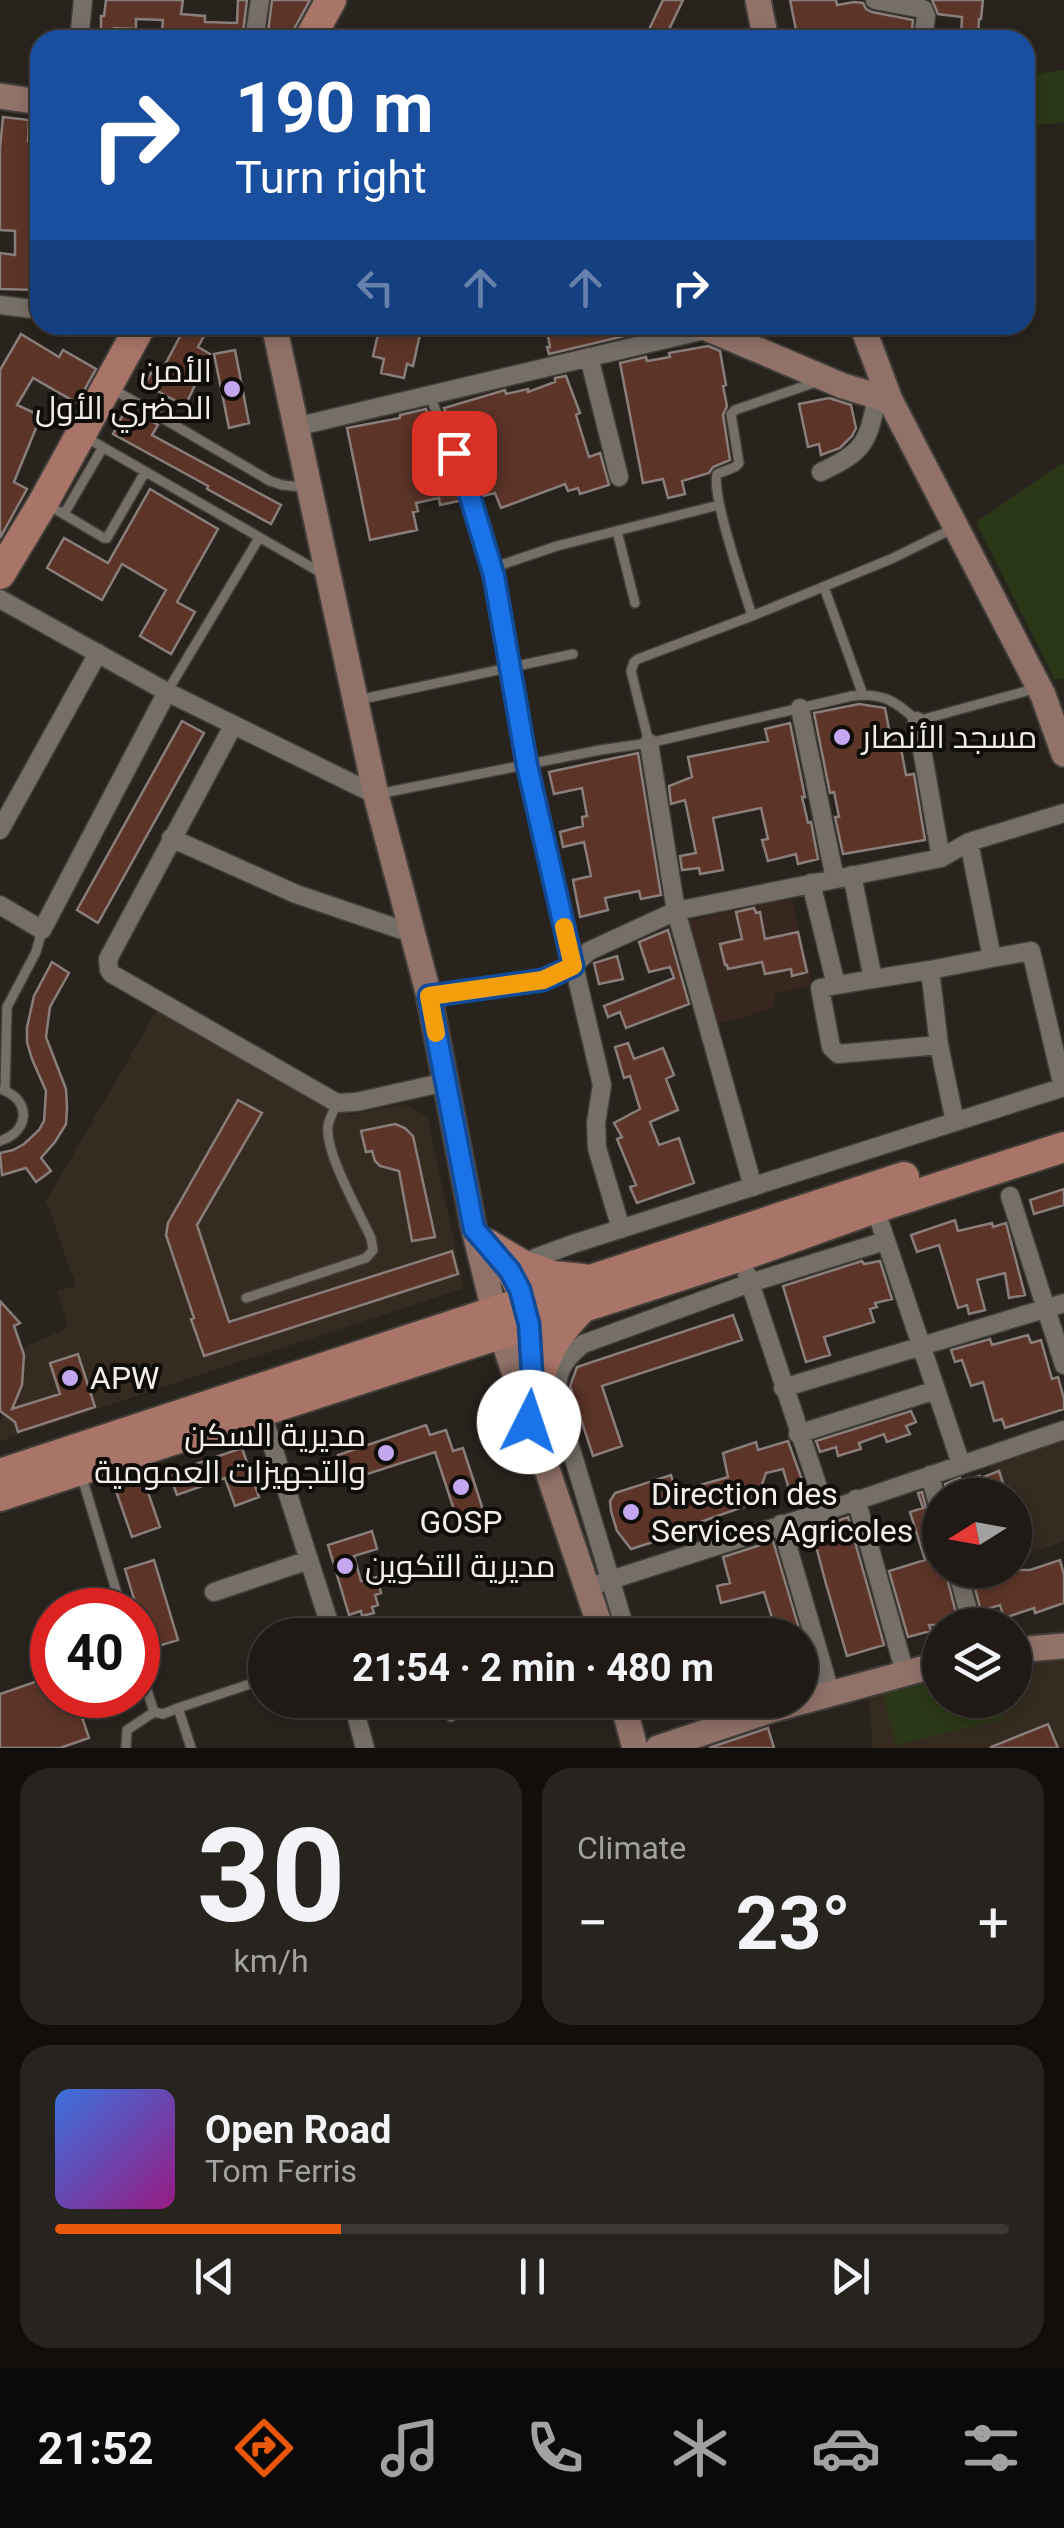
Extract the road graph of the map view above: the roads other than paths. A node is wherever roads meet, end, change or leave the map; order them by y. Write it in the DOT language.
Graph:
graph roads {
  1 [pos="84,0"];
  2 [pos="260,0"];
  3 [pos="331,0"];
  4 [pos="758,0"];
  5 [pos="876,0"];
  6 [pos="80,30"];
  7 [pos="256,30"];
  8 [pos="314,30"];
  9 [pos="764,30"];
  10 [pos="924,30"];
  11 [pos="0,96"];
  12 [pos="30,100"];
  13 [pos="30,310"];
  14 [pos="3,311"];
  15 [pos="137,335"];
  16 [pos="276,335"];
  17 [pos="673,335"];
  18 [pos="723,335"];
  19 [pos="865,335"];
  20 [pos="589,357"];
  21 [pos="826,379"];
  22 [pos="108,387"];
  23 [pos="430,394"];
  24 [pos="883,398"];
  25 [pos="295,427"];
  26 [pos="92,441"];
  27 [pos="145,472"];
  28 [pos="821,472"];
  29 [pos="619,477"];
  30 [pos="308,487"];
  31 [pos="719,504"];
  32 [pos="54,508"];
  33 [pos="957,527"];
  34 [pos="616,531"];
  35 [pos="258,538"];
  36 [pos="492,568"];
  37 [pos="0,574"];
  38 [pos="327,576"];
  39 [pos="824,587"];
  40 [pos="0,600"];
  41 [pos="634,603"];
  42 [pos="752,616"];
  43 [pos="98,654"];
  44 [pos="573,654"];
  45 [pos="509,668"];
  46 [pos="167,692"];
  47 [pos="1049,692"];
  48 [pos="862,695"];
  49 [pos="355,701"];
  50 [pos="800,708"];
  51 [pos="917,722"];
  52 [pos="233,726"];
  53 [pos="1062,741"];
  54 [pos="649,744"];
  55 [pos="527,765"];
  56 [pos="376,795"];
  57 [pos="1064,813"];
  58 [pos="0,830"];
  59 [pos="172,838"];
  60 [pos="969,842"];
  61 [pos="941,858"];
  62 [pos="844,877"];
  63 [pos="812,884"];
  64 [pos="0,905"];
  65 [pos="676,911"];
  66 [pos="42,930"];
  67 [pos="414,934"];
  68 [pos="992,958"];
  69 [pos="573,966"];
  70 [pos="930,970"];
  71 [pos="873,979"];
  72 [pos="836,986"];
  73 [pos="429,996"];
  74 [pos="939,1044"];
  75 [pos="446,1082"];
  76 [pos="1064,1087"];
  77 [pos="3,1090"];
  78 [pos="337,1104"];
  79 [pos="954,1122"];
  80 [pos="1064,1126"];
  81 [pos="0,1141"];
  82 [pos="1064,1148"];
  83 [pos="752,1188"];
  84 [pos="1010,1196"];
  85 [pos="875,1208"];
  86 [pos="621,1229"];
  87 [pos="480,1237"];
  88 [pos="885,1241"];
  89 [pos="531,1268"];
  90 [pos="746,1269"];
  91 [pos="585,1292"];
  92 [pos="246,1298"];
  93 [pos="1064,1302"];
  94 [pos="1045,1308"];
  95 [pos="512,1318"];
  96 [pos="922,1345"];
  97 [pos="1064,1365"];
  98 [pos="783,1388"];
  99 [pos="936,1390"];
  100 [pos="261,1410"];
  101 [pos="530,1412"];
  102 [pos="172,1428"];
  103 [pos="1064,1430"];
  104 [pos="798,1434"];
  105 [pos="961,1464"];
  106 [pos="80,1471"];
  107 [pos="0,1474"];
  108 [pos="930,1475"];
  109 [pos="931,1478"];
  110 [pos="0,1496"];
  111 [pos="856,1499"];
  112 [pos="587,1506"];
  113 [pos="560,1511"];
  114 [pos="826,1511"];
  115 [pos="781,1524"];
  116 [pos="308,1560"];
  117 [pos="611,1580"];
  118 [pos="115,1588"];
  119 [pos="586,1588"];
  120 [pos="214,1592"];
  121 [pos="327,1618"];
  122 [pos="597,1618"];
  123 [pos="622,1618"];
  124 [pos="1064,1646"];
  125 [pos="1032,1649"];
  126 [pos="922,1669"];
  127 [pos="905,1673"];
  128 [pos="248,1685"];
  129 [pos="831,1695"];
  130 [pos="178,1708"];
  131 [pos="160,1713"];
  132 [pos="145,1718"];
  133 [pos="357,1718"];
  134 [pos="627,1718"];
  135 [pos="126,1748"];
  136 [pos="191,1748"];
  137 [pos="365,1748"];
  138 [pos="635,1748"];
  139 [pos="658,1748"];
  1 -- 6 [label="street"];
  2 -- 7 [label="street"];
  3 -- 8 [label="main road"];
  4 -- 9 [label="street"];
  5 -- 10 [label="street"];
  11 -- 12 [label="street"];
  13 -- 14 [label="street"];
  15 -- 22 [label="main road"];
  16 -- 25 [label="street"];
  17 -- 20 [label="street"];
  18 -- 21 [label="street"];
  19 -- 24 [label="street"];
  20 -- 23 [label="street"];
  20 -- 29 [label="street"];
  21 -- 24 [label="street"];
  21 -- 31 [label="lane"];
  22 -- 26 [label="main road"];
  22 -- 30 [label="lane"];
  23 -- 25 [label="street"];
  23 -- 36 [label="lane"];
  24 -- 28 [label="street"];
  24 -- 33 [label="street"];
  25 -- 30 [label="street"];
  26 -- 27 [label="lane"];
  26 -- 32 [label="main road"];
  27 -- 32 [label="lane"];
  27 -- 35 [label="lane"];
  30 -- 38 [label="street"];
  31 -- 34 [label="lane"];
  31 -- 42 [label="lane"];
  32 -- 37 [label="main road"];
  33 -- 39 [label="lane"];
  33 -- 47 [label="street"];
  34 -- 36 [label="lane"];
  34 -- 41 [label="lane"];
  35 -- 38 [label="lane"];
  35 -- 46 [label="lane"];
  36 -- 45 [label="lane"];
  38 -- 49 [label="street"];
  39 -- 42 [label="lane"];
  39 -- 48 [label="lane"];
  40 -- 43 [label="street"];
  42 -- 54 [label="lane"];
  43 -- 46 [label="street"];
  43 -- 58 [label="street"];
  44 -- 45 [label="lane"];
  45 -- 49 [label="lane"];
  45 -- 55 [label="street"];
  46 -- 52 [label="street"];
  46 -- 66 [label="street"];
  47 -- 51 [label="lane"];
  47 -- 53 [label="street"];
  48 -- 50 [label="lane"];
  48 -- 51 [label="lane"];
  49 -- 56 [label="street"];
  50 -- 54 [label="lane"];
  50 -- 62 [label="street"];
  51 -- 61 [label="street"];
  52 -- 56 [label="street"];
  52 -- 59 [label="street"];
  54 -- 55 [label="lane"];
  54 -- 65 [label="street"];
  55 -- 56 [label="lane"];
  55 -- 69 [label="street"];
  56 -- 67 [label="street"];
  57 -- 60 [label="street"];
  59 -- 67 [label="street"];
  59 -- 78 [label="street"];
  60 -- 61 [label="street"];
  60 -- 68 [label="street"];
  61 -- 62 [label="street"];
  62 -- 63 [label="street"];
  62 -- 71 [label="street"];
  63 -- 65 [label="street"];
  63 -- 72 [label="street"];
  64 -- 66 [label="street"];
  65 -- 69 [label="street"];
  65 -- 83 [label="street"];
  66 -- 77 [label="lane"];
  67 -- 73 [label="street"];
  68 -- 70 [label="street"];
  68 -- 76 [label="street"];
  69 -- 73 [label="street"];
  69 -- 86 [label="street"];
  70 -- 71 [label="street"];
  70 -- 74 [label="street"];
  71 -- 72 [label="street"];
  72 -- 74 [label="street"];
  73 -- 75 [label="street"];
  74 -- 79 [label="street"];
  75 -- 78 [label="street"];
  75 -- 87 [label="street"];
  76 -- 79 [label="street"];
  77 -- 81 [label="lane"];
  78 -- 92 [label="lane"];
  79 -- 83 [label="street"];
  80 -- 91 [label="main road"];
  82 -- 85 [label="main road"];
  83 -- 86 [label="street"];
  84 -- 94 [label="street"];
  85 -- 88 [label="street"];
  85 -- 90 [label="main road"];
  86 -- 89 [label="street"];
  87 -- 89 [label="main road"];
  87 -- 95 [label="street"];
  88 -- 90 [label="street"];
  88 -- 96 [label="street"];
  89 -- 91 [label="main road"];
  90 -- 91 [label="main road"];
  90 -- 98 [label="street"];
  90 -- 112 [label="street"];
  91 -- 95 [label="main road"];
  91 -- 101 [label="main road"];
  93 -- 94 [label="street"];
  94 -- 96 [label="street"];
  94 -- 97 [label="street"];
  95 -- 100 [label="main road"];
  95 -- 101 [label="street"];
  95 -- 102 [label="main road"];
  96 -- 98 [label="street"];
  96 -- 99 [label="street"];
  98 -- 104 [label="street"];
  99 -- 104 [label="street"];
  99 -- 105 [label="street"];
  100 -- 102 [label="main road"];
  100 -- 116 [label="street"];
  101 -- 113 [label="street"];
  102 -- 106 [label="main road"];
  102 -- 107 [label="main road"];
  103 -- 105 [label="street"];
  104 -- 114 [label="street"];
  105 -- 108 [label="street"];
  106 -- 110 [label="main road"];
  106 -- 118 [label="lane"];
  108 -- 109 [label="street"];
  108 -- 111 [label="street"];
  111 -- 114 [label="street"];
  111 -- 127 [label="street"];
  112 -- 113 [label="street"];
  112 -- 117 [label="street"];
  113 -- 119 [label="street"];
  114 -- 115 [label="street"];
  115 -- 117 [label="street"];
  115 -- 129 [label="street"];
  116 -- 120 [label="street"];
  116 -- 121 [label="street"];
  117 -- 119 [label="street"];
  117 -- 123 [label="street"];
  119 -- 122 [label="street"];
  124 -- 125 [label="street"];
  126 -- 127 [label="street"];
  127 -- 129 [label="street"];
  128 -- 130 [label="lane"];
  129 -- 139 [label="street"];
  130 -- 131 [label="lane"];
  130 -- 136 [label="lane"];
  132 -- 135 [label="lane"];
  133 -- 137 [label="street"];
  134 -- 138 [label="street"];
}
